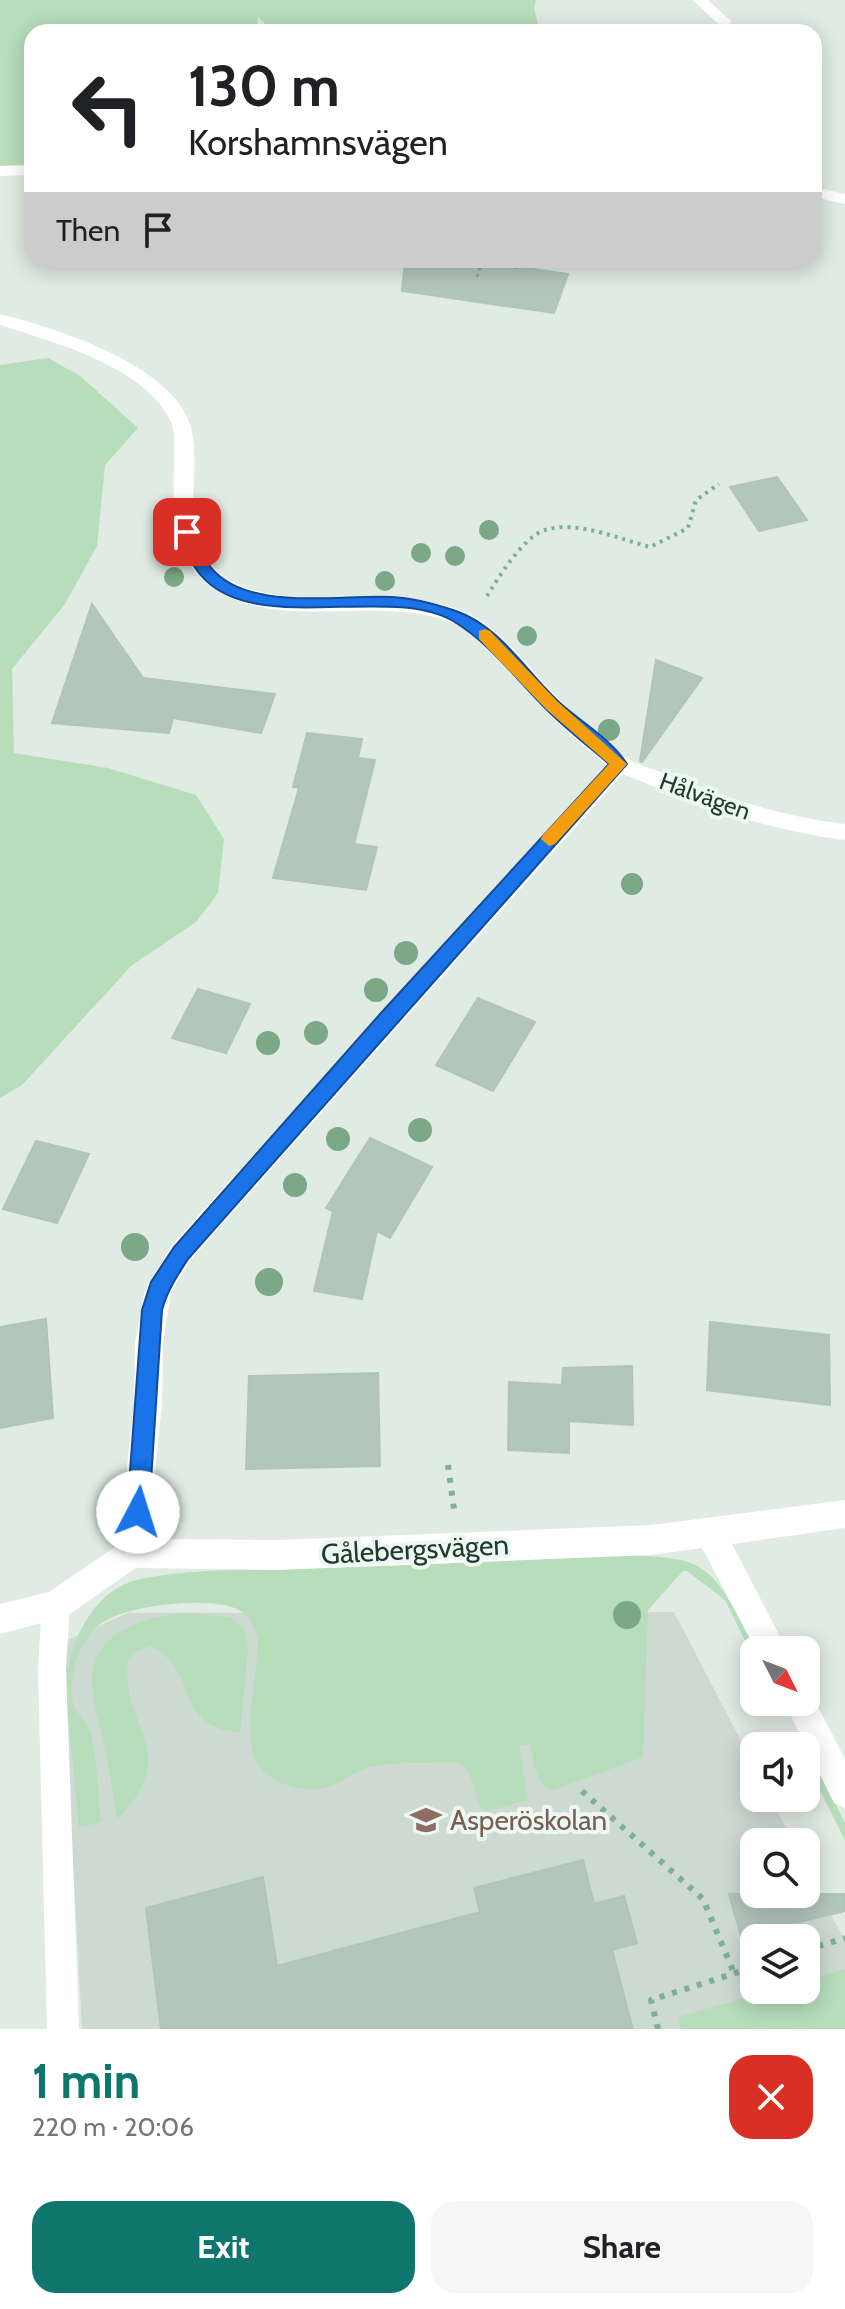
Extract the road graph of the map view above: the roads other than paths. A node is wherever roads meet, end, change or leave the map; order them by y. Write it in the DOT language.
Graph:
graph roads {
  1 [pos="700,0"];
  2 [pos="726,24"];
  3 [pos="24,170"];
  4 [pos="0,171"];
  5 [pos="822,194"];
  6 [pos="845,199"];
  7 [pos="0,319"];
  8 [pos="619,764"];
  9 [pos="845,832"];
  10 [pos="845,1514"];
  11 [pos="711,1534"];
  12 [pos="132,1553"];
  13 [pos="56,1605"];
  14 [pos="0,1619"];
  15 [pos="765,1636"];
  16 [pos="806,1716"];
  17 [pos="845,1792"];
  18 [pos="63,2029"];
  1 -- 2 [label="street"];
  3 -- 4 [label="street"];
  5 -- 6 [label="street"];
  7 -- 8 [label="street, Hålvägen"];
  8 -- 9 [label="street, Hålvägen"];
  8 -- 12 [label="street"];
  10 -- 11 [label="street, Gålebergsvägen"];
  11 -- 12 [label="street, Gålebergsvägen"];
  11 -- 15 [label="street"];
  12 -- 13 [label="street"];
  13 -- 14 [label="street"];
  13 -- 18 [label="lane"];
  16 -- 17 [label="street"];
}
